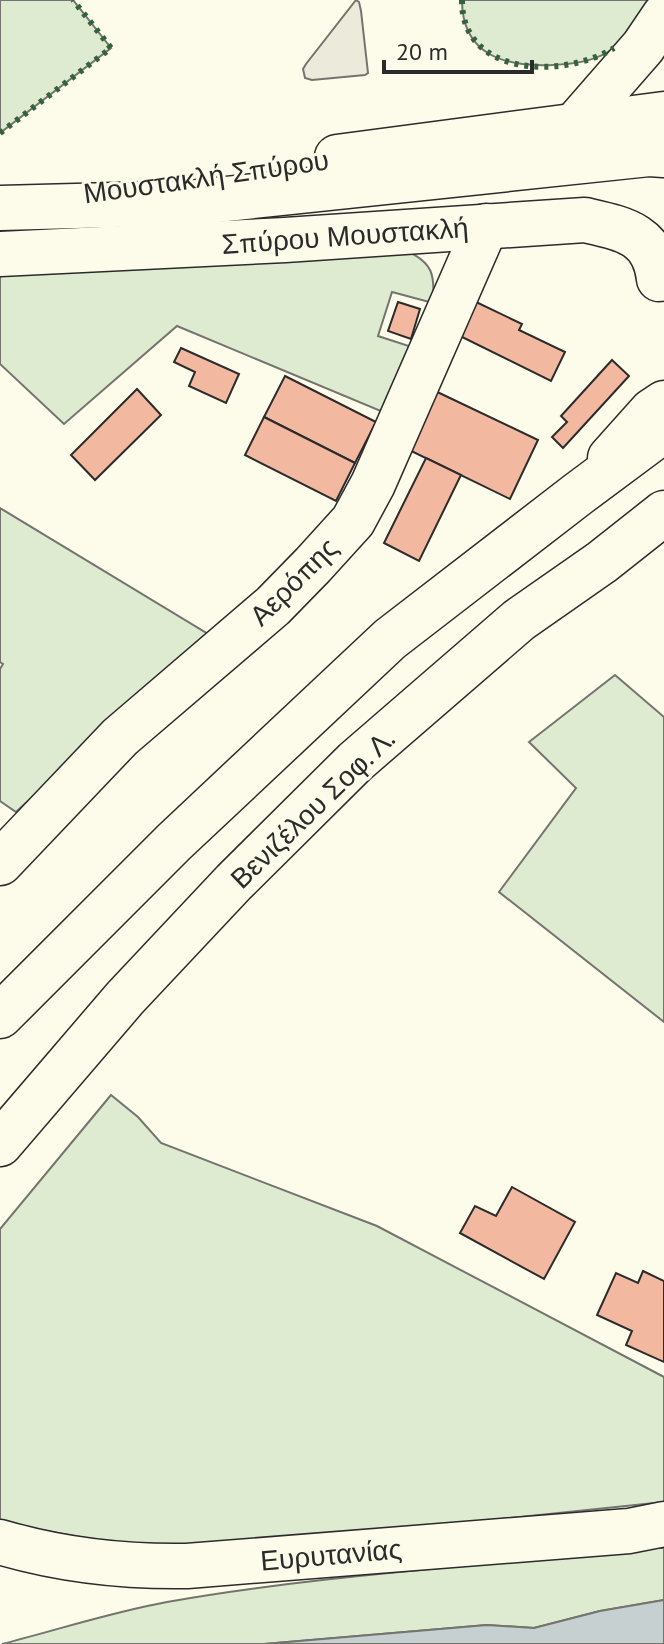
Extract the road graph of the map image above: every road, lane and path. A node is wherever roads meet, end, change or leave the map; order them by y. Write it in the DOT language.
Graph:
graph roads {
  1 [pos="664,16"];
  2 [pos="664,114"];
  3 [pos="575,125"];
  4 [pos="664,155"];
  5 [pos="8,206"];
  6 [pos="486,226"];
  7 [pos="0,254"];
  8 [pos="659,279"];
  9 [pos="664,403"];
  10 [pos="664,430"];
  11 [pos="578,494"];
  12 [pos="664,513"];
  13 [pos="8,841"];
  14 [pos="0,1016"];
  15 [pos="0,1144"];
  16 [pos="664,1524"];
  17 [pos="0,1542"];
  1 -- 3 [label="main road"];
  2 -- 3 [label="main road"];
  3 -- 5 [label="main road, Μουστακλή Σπύρου"];
  4 -- 5 [label="main road, Σπύρου Μουστακλή"];
  6 -- 7 [label="main road, Σπύρου Μουστακλή"];
  6 -- 8 [label="main road, Σπύρου Μουστακλή"];
  6 -- 13 [label="main road, Αερόπης"];
  9 -- 11 [label="main road"];
  10 -- 11 [label="main road"];
  11 -- 14 [label="main road"];
  12 -- 15 [label="main road, Βενιζέλου Σοφ. Λ."];
  16 -- 17 [label="main road, Ευρυτανίας"];
}
